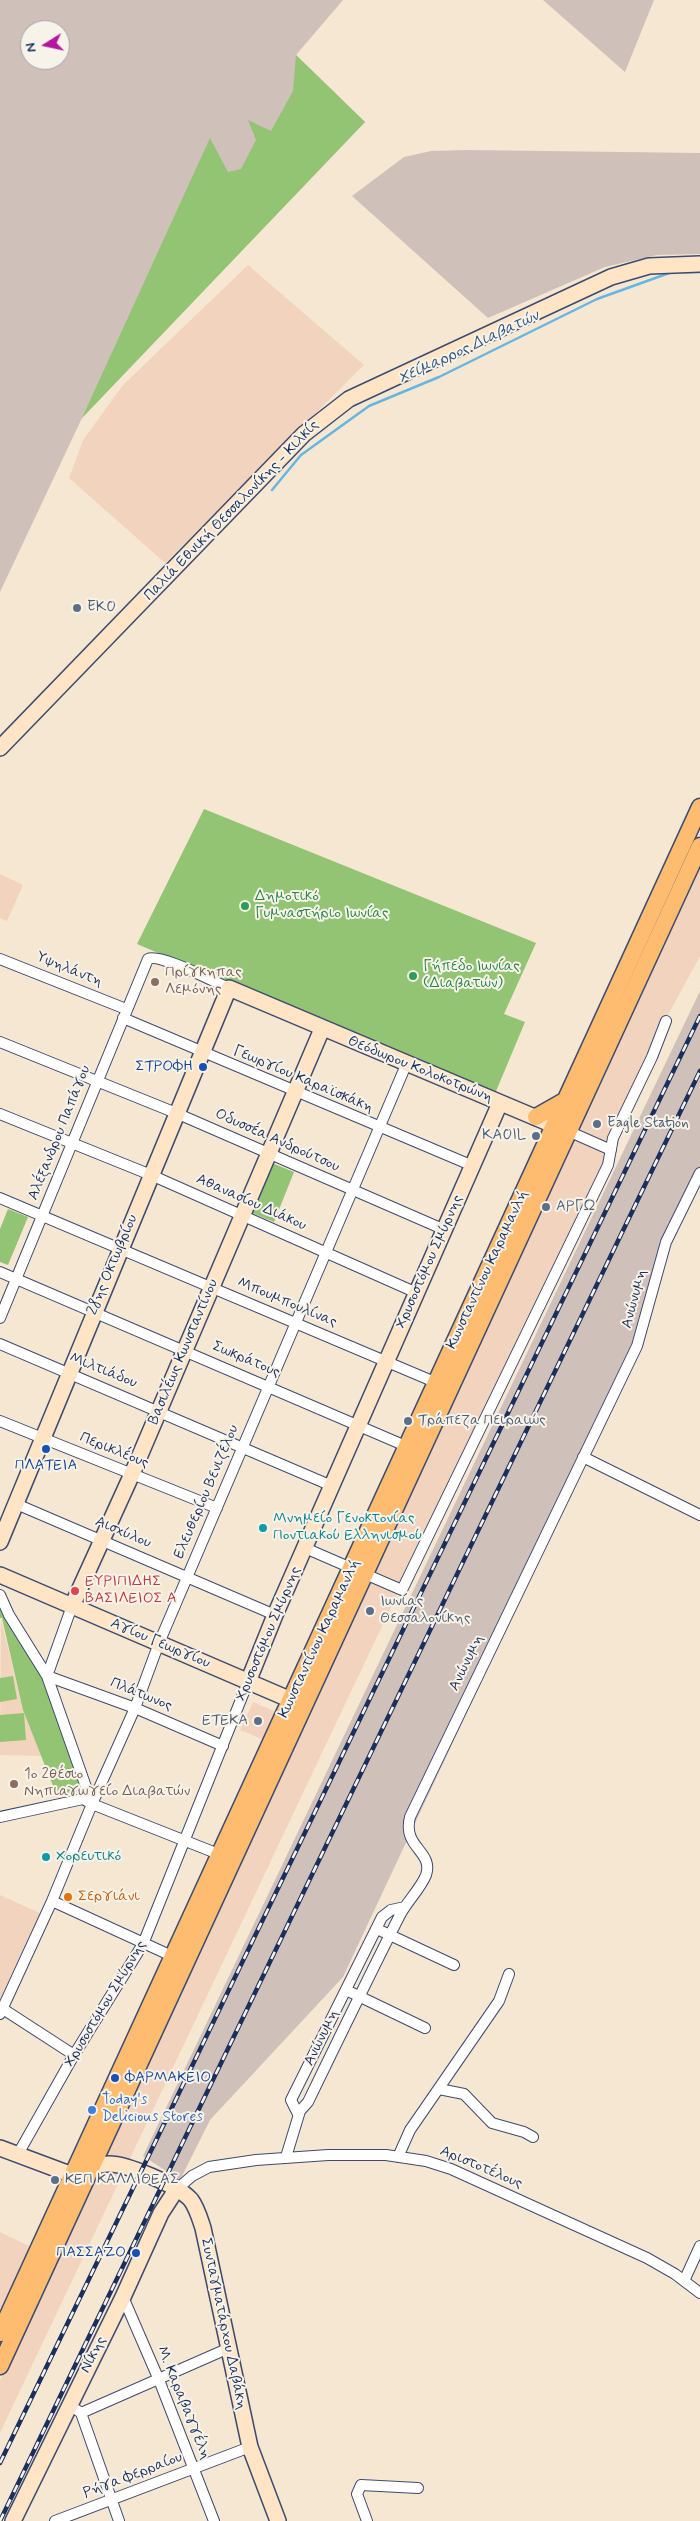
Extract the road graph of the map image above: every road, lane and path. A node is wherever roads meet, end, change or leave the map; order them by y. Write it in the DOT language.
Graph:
graph roads {
  1 [pos="700,264"];
  2 [pos="0,748"];
  3 [pos="700,807"];
  4 [pos="700,846"];
  5 [pos="0,959"];
  6 [pos="229,988"];
  7 [pos="125,1014"];
  8 [pos="666,1021"];
  9 [pos="322,1029"];
  10 [pos="0,1042"];
  11 [pos="201,1053"];
  12 [pos="406,1065"];
  13 [pos="98,1080"];
  14 [pos="294,1092"];
  15 [pos="566,1100"];
  16 [pos="500,1103"];
  17 [pos="176,1113"];
  18 [pos="0,1114"];
  19 [pos="536,1117"];
  20 [pos="379,1128"];
  21 [pos="561,1128"];
  22 [pos="72,1141"];
  23 [pos="611,1150"];
  24 [pos="267,1154"];
  25 [pos="473,1166"];
  26 [pos="700,1173"];
  27 [pos="151,1174"];
  28 [pos="352,1190"];
  29 [pos="0,1198"];
  30 [pos="42,1216"];
  31 [pos="242,1216"];
  32 [pos="445,1230"];
  33 [pos="120,1248"];
  34 [pos="326,1253"];
  35 [pos="0,1272"];
  36 [pos="16,1279"];
  37 [pos="212,1288"];
  38 [pos="417,1293"];
  39 [pos="94,1311"];
  40 [pos="0,1318"];
  41 [pos="296,1322"];
  42 [pos="0,1344"];
  43 [pos="184,1350"];
  44 [pos="387,1362"];
  45 [pos="68,1373"];
  46 [pos="437,1383"];
  47 [pos="269,1386"];
  48 [pos="159,1410"];
  49 [pos="0,1421"];
  50 [pos="359,1424"];
  51 [pos="42,1438"];
  52 [pos="243,1446"];
  53 [pos="408,1447"];
  54 [pos="583,1456"];
  55 [pos="132,1474"];
  56 [pos="332,1486"];
  57 [pos="14,1503"];
  58 [pos="216,1508"];
  59 [pos="700,1515"];
  60 [pos="101,1540"];
  61 [pos="0,1542"];
  62 [pos="305,1548"];
  63 [pos="358,1571"];
  64 [pos="0,1575"];
  65 [pos="187,1577"];
  66 [pos="0,1595"];
  67 [pos="72,1606"];
  68 [pos="275,1615"];
  69 [pos="159,1643"];
  70 [pos="47,1676"];
  71 [pos="248,1682"];
  72 [pos="292,1700"];
  73 [pos="135,1708"];
  74 [pos="223,1746"];
  75 [pos="92,1804"];
  76 [pos="0,1816"];
  77 [pos="184,1840"];
  78 [pos="221,1855"];
  79 [pos="52,1902"];
  80 [pos="405,1907"];
  81 [pos="377,1929"];
  82 [pos="390,1935"];
  83 [pos="144,1944"];
  84 [pos="174,1957"];
  85 [pos="454,1965"];
  86 [pos="509,1974"];
  87 [pos="346,1990"];
  88 [pos="359,1996"];
  89 [pos="1,2010"];
  90 [pos="426,2028"];
  91 [pos="74,2055"];
  92 [pos="439,2089"];
  93 [pos="298,2114"];
  94 [pos="533,2137"];
  95 [pos="106,2138"];
  96 [pos="0,2148"];
  97 [pos="18,2154"];
  98 [pos="398,2157"];
  99 [pos="286,2158"];
  100 [pos="124,2165"];
  101 [pos="92,2168"];
  102 [pos="75,2173"];
  103 [pos="176,2190"];
  104 [pos="700,2246"];
  105 [pos="684,2281"];
  106 [pos="700,2293"];
  107 [pos="123,2297"];
  108 [pos="0,2333"];
  109 [pos="229,2348"];
  110 [pos="0,2366"];
  111 [pos="159,2380"];
  112 [pos="75,2409"];
  113 [pos="250,2447"];
  114 [pos="194,2469"];
  115 [pos="418,2488"];
  116 [pos="111,2501"];
  117 [pos="19,2516"];
  118 [pos="55,2521"];
  119 [pos="119,2521"];
  120 [pos="214,2521"];
  121 [pos="278,2521"];
  122 [pos="368,2521"];
  1 -- 2 [label="street, Παλιά Εθνική Θεσσαλονίκης - Κιλκίς"];
  3 -- 15 [label="main road, Κωνσταντίνου Καραμανλή"];
  4 -- 21 [label="main road, Κωνσταντίνου Καραμανλή"];
  5 -- 7 [label="street, Υψηλάντη"];
  6 -- 7 [label="street, Αλέξανδρου Παπάγου"];
  6 -- 9 [label="street, Θεόδωρου Κολοκοτρώνη"];
  6 -- 11 [label="street, 28ης Οκτωβρίου"];
  7 -- 11 [label="street, Γεωργίου Καραϊσκάκη"];
  7 -- 13 [label="street, Αλέξανδρου Παπάγου"];
  8 -- 23 [label="street"];
  9 -- 12 [label="street, Θεόδωρου Κολοκοτρώνη"];
  9 -- 14 [label="street, Βασιλέως Κωνσταντίνου"];
  10 -- 13 [label="street, Οδυσσέα Ανδρούτσου"];
  11 -- 14 [label="street, Γεωργίου Καραϊσκάκη"];
  11 -- 17 [label="street, 28ης Οκτωβρίου"];
  12 -- 16 [label="street, Θεόδωρου Κολοκοτρώνη"];
  12 -- 20 [label="street, Ελευθερίου Βενιζέλου"];
  13 -- 17 [label="street, Οδυσσέα Ανδρούτσου"];
  13 -- 22 [label="street, Αλέξανδρου Παπάγου"];
  14 -- 20 [label="street, Γεωργίου Καραϊσκάκη"];
  14 -- 24 [label="street, Βασιλέως Κωνσταντίνου"];
  15 -- 19 [label="main road"];
  15 -- 21 [label="main road, Κωνσταντίνου Καραμανλή"];
  16 -- 19 [label="street, Θεόδωρου Κολοκοτρώνη"];
  16 -- 25 [label="street, Χρυσοστόμου Σμύρνης"];
  17 -- 24 [label="street, Οδυσσέα Ανδρούτσου"];
  17 -- 27 [label="street, 28ης Οκτωβρίου"];
  18 -- 22 [label="street, Αθανασίου Διάκου"];
  19 -- 21 [label="street, Θεόδωρου Κολοκοτρώνη"];
  20 -- 25 [label="street, Γεωργίου Καραϊσκάκη"];
  20 -- 28 [label="street, Ελευθερίου Βενιζέλου"];
  21 -- 23 [label="street, Θεόδωρου Κολοκοτρώνη"];
  21 -- 46 [label="main road, Κωνσταντίνου Καραμανλή"];
  21 -- 63 [label="main road, Κωνσταντίνου Καραμανλή"];
  22 -- 27 [label="street, Αθανασίου Διάκου"];
  22 -- 30 [label="street, Αλέξανδρου Παπάγου"];
  23 -- 63 [label="street"];
  24 -- 28 [label="street, Οδυσσέα Ανδρούτσου"];
  24 -- 31 [label="street, Βασιλέως Κωνσταντίνου"];
  25 -- 32 [label="street, Χρυσοστόμου Σμύρνης"];
  26 -- 54 [label="street, Ανώνυμη"];
  27 -- 31 [label="street, Αθανασίου Διάκου"];
  27 -- 33 [label="street, 28ης Οκτωβρίου"];
  28 -- 32 [label="street, Οδυσσέα Ανδρούτσου"];
  28 -- 34 [label="street, Ελευθερίου Βενιζέλου"];
  29 -- 30 [label="street, Μπουμπουλίνας"];
  30 -- 33 [label="street, Μπουμπουλίνας"];
  30 -- 36 [label="street, Αλέξανδρου Παπάγου"];
  31 -- 34 [label="street, Αθανασίου Διάκου"];
  31 -- 37 [label="street, Βασιλέως Κωνσταντίνου"];
  32 -- 38 [label="street, Χρυσοστόμου Σμύρνης"];
  33 -- 37 [label="street, Μπουμπουλίνας"];
  33 -- 39 [label="street, 28ης Οκτωβρίου"];
  34 -- 38 [label="street, Αθανασίου Διάκου"];
  34 -- 41 [label="street, Ελευθερίου Βενιζέλου"];
  35 -- 36 [label="street, Σωκράτους"];
  36 -- 39 [label="street, Σωκράτους"];
  36 -- 40 [label="street, Αλέξανδρου Παπάγου"];
  37 -- 41 [label="street, Μπουμπουλίνας"];
  37 -- 43 [label="street, Βασιλέως Κωνσταντίνου"];
  38 -- 44 [label="street, Χρυσοστόμου Σμύρνης"];
  39 -- 43 [label="street, Σωκράτους"];
  39 -- 45 [label="street, 28ης Οκτωβρίου"];
  41 -- 44 [label="street, Μπουμπουλίνας"];
  41 -- 47 [label="street, Ελευθερίου Βενιζέλου"];
  42 -- 45 [label="street, Μιλτιάδου"];
  43 -- 47 [label="street, Σωκράτους"];
  43 -- 48 [label="street, Βασιλέως Κωνσταντίνου"];
  44 -- 46 [label="street, Μπουμπουλίνας"];
  44 -- 50 [label="street, Χρυσοστόμου Σμύρνης"];
  45 -- 48 [label="street, Μιλτιάδου"];
  45 -- 51 [label="street, 28ης Οκτωβρίου"];
  46 -- 53 [label="main road, Κωνσταντίνου Καραμανλή"];
  47 -- 50 [label="street, Σωκράτους"];
  47 -- 52 [label="street, Ελευθερίου Βενιζέλου"];
  48 -- 52 [label="street, Μιλτιάδου"];
  48 -- 55 [label="street, Βασιλέως Κωνσταντίνου"];
  49 -- 51 [label="street, Περικλέους"];
  50 -- 53 [label="street, Σωκράτους"];
  50 -- 56 [label="street, Χρυσοστόμου Σμύρνης"];
  51 -- 55 [label="street, Περικλέους"];
  51 -- 57 [label="street, 28ης Οκτωβρίου"];
  52 -- 56 [label="street, Μιλτιάδου"];
  52 -- 58 [label="street, Ελευθερίου Βενιζέλου"];
  53 -- 63 [label="main road, Κωνσταντίνου Καραμανλή"];
  54 -- 59 [label="street"];
  54 -- 80 [label="street, Ανώνυμη"];
  55 -- 58 [label="street, Περικλέους"];
  55 -- 60 [label="street, Βασιλέως Κωνσταντίνου"];
  56 -- 62 [label="street, Χρυσοστόμου Σμύρνης"];
  57 -- 60 [label="street, Αισχύλου"];
  57 -- 61 [label="street, 28ης Οκτωβρίου"];
  58 -- 65 [label="street, Ελευθερίου Βενιζέλου"];
  60 -- 65 [label="street, Αισχύλου"];
  60 -- 67 [label="street, Βασιλέως Κωνσταντίνου"];
  62 -- 63 [label="street"];
  62 -- 68 [label="street, Χρυσοστόμου Σμύρνης"];
  63 -- 72 [label="main road, Κωνσταντίνου Καραμανλή"];
  63 -- 95 [label="main road, Κωνσταντίνου Καραμανλή"];
  64 -- 67 [label="street, Αγίου Γεωργίου"];
  65 -- 68 [label="street, Αισχύλου"];
  65 -- 69 [label="street, Ελευθερίου Βενιζέλου"];
  66 -- 70 [label="street"];
  67 -- 69 [label="street, Αγίου Γεωργίου"];
  67 -- 70 [label="street, Βασιλέως Κωνσταντίνου"];
  68 -- 71 [label="street, Χρυσοστόμου Σμύρνης"];
  69 -- 71 [label="street, Αγίου Γεωργίου"];
  69 -- 73 [label="street, Ελευθερίου Βενιζέλου"];
  70 -- 73 [label="street, Πλάτωνος"];
  70 -- 75 [label="street"];
  71 -- 72 [label="street, Αγίου Γεωργίου"];
  71 -- 74 [label="street, Χρυσοστόμου Σμύρνης"];
  72 -- 78 [label="main road, Κωνσταντίνου Καραμανλή"];
  73 -- 74 [label="street, Πλάτωνος"];
  73 -- 75 [label="street, Ελευθερίου Βενιζέλου"];
  74 -- 77 [label="street, Χρυσοστόμου Σμύρνης"];
  75 -- 76 [label="street"];
  75 -- 77 [label="street"];
  75 -- 79 [label="street, Ελευθερίου Βενιζέλου"];
  77 -- 78 [label="street"];
  77 -- 83 [label="street, Χρυσοστόμου Σμύρνης"];
  78 -- 84 [label="main road, Κωνσταντίνου Καραμανλή"];
  79 -- 83 [label="street"];
  79 -- 89 [label="street, Ελευθερίου Βενιζέλου"];
  80 -- 81 [label="street"];
  80 -- 82 [label="street, Ανώνυμη"];
  81 -- 82 [label="street"];
  81 -- 87 [label="street"];
  82 -- 85 [label="street"];
  82 -- 88 [label="street, Ανώνυμη"];
  83 -- 84 [label="street"];
  83 -- 91 [label="street, Χρυσοστόμου Σμύρνης"];
  84 -- 102 [label="main road, Κωνσταντίνου Καραμανλή"];
  86 -- 92 [label="street"];
  87 -- 88 [label="street"];
  87 -- 93 [label="street"];
  88 -- 90 [label="street"];
  88 -- 93 [label="street, Ανώνυμη"];
  89 -- 91 [label="street"];
  91 -- 97 [label="street, Χρυσοστόμου Σμύρνης"];
  92 -- 94 [label="street"];
  92 -- 98 [label="street"];
  93 -- 99 [label="street, Ανώνυμη"];
  95 -- 100 [label="street, Συνταγματάρχου Δαβάκη"];
  95 -- 101 [label="main road, Κωνσταντίνου Καραμανλή"];
  96 -- 97 [label="street"];
  97 -- 102 [label="street"];
  98 -- 99 [label="street, Αριστοτέλους"];
  98 -- 105 [label="street, Αριστοτέλους"];
  99 -- 103 [label="street, Αριστοτέλους"];
  100 -- 101 [label="street, Συνταγματάρχου Δαβάκη"];
  100 -- 103 [label="street, Συνταγματάρχου Δαβάκη"];
  101 -- 102 [label="street, Συνταγματάρχου Δαβάκη"];
  101 -- 110 [label="main road, Κωνσταντίνου Καραμανλή"];
  102 -- 108 [label="main road, Κωνσταντίνου Καραμανλή"];
  103 -- 107 [label="street, Νίκης"];
  103 -- 109 [label="street, Συνταγματάρχου Δαβάκη"];
  104 -- 105 [label="street"];
  105 -- 106 [label="street, Αριστοτέλους"];
  107 -- 111 [label="street, Μ. Καραβαγγέλη"];
  107 -- 112 [label="street, Νίκης"];
  109 -- 111 [label="street"];
  109 -- 113 [label="street, Συνταγματάρχου Δαβάκη"];
  111 -- 112 [label="street"];
  111 -- 114 [label="street, Μ. Καραβαγγέλη"];
  112 -- 116 [label="street"];
  112 -- 117 [label="street, Νίκης"];
  113 -- 114 [label="street, Ρήγα Φερραίου"];
  113 -- 121 [label="street, Συνταγματάρχου Δαβάκη"];
  114 -- 116 [label="street, Ρήγα Φερραίου"];
  114 -- 120 [label="street, Μ. Καραβαγγέλη"];
  115 -- 122 [label="street"];
  116 -- 118 [label="street, Ρήγα Φερραίου"];
  116 -- 119 [label="street"];
}
